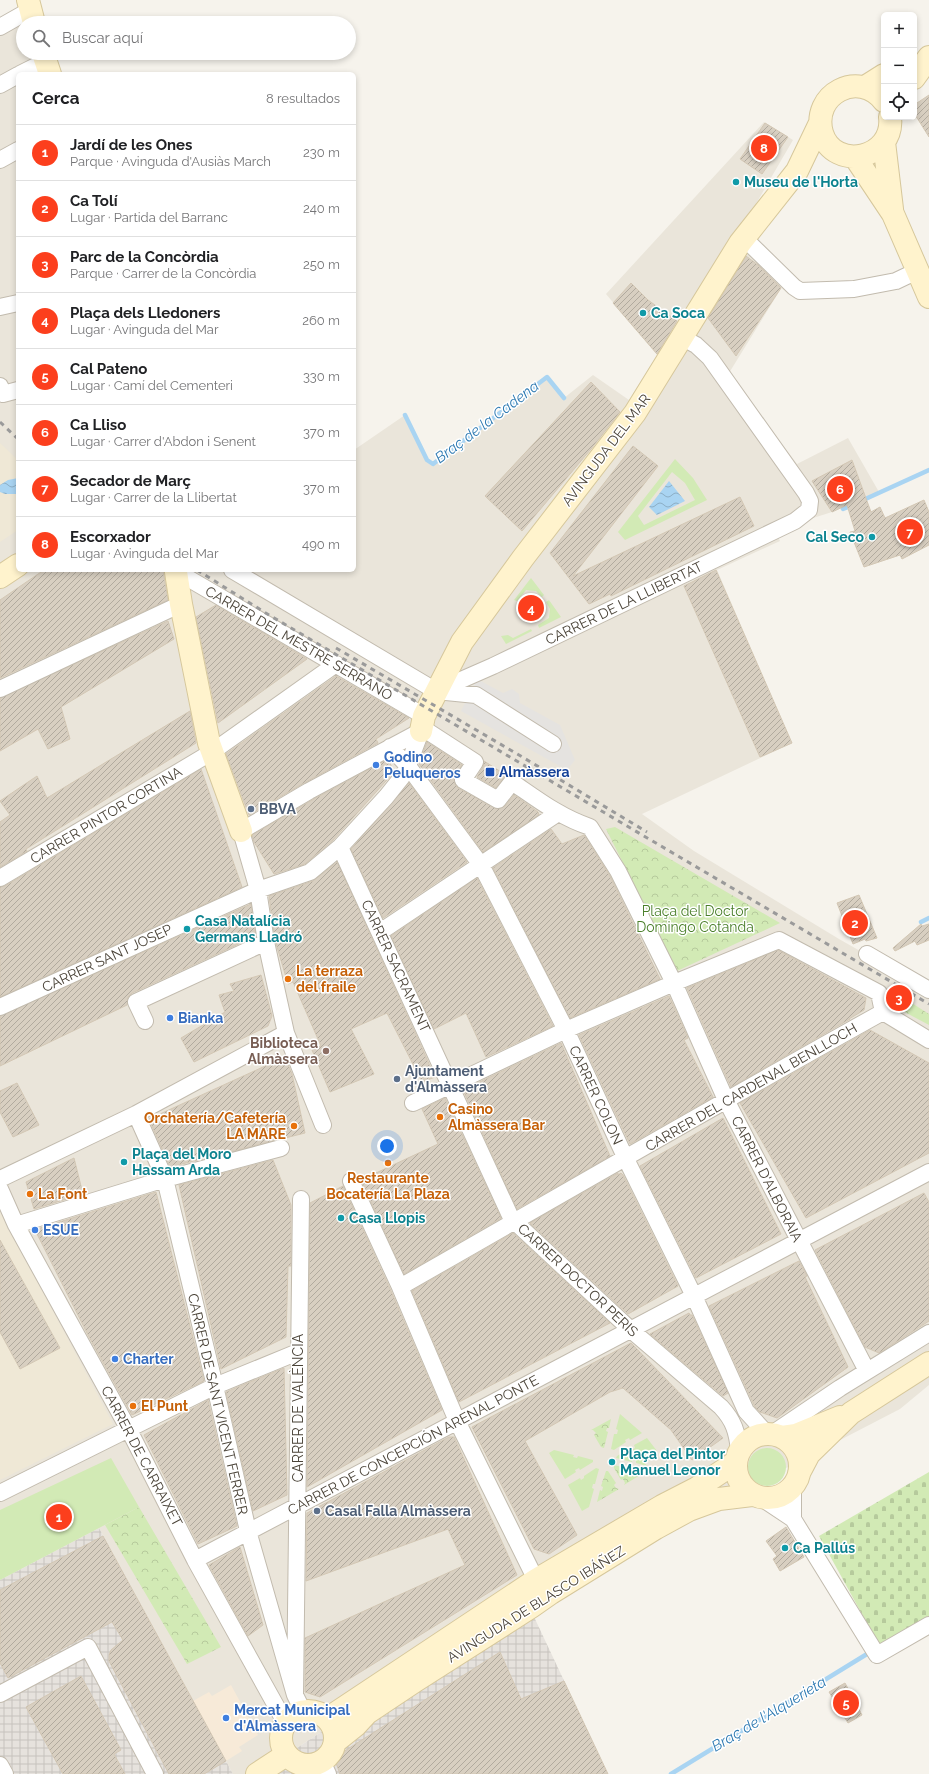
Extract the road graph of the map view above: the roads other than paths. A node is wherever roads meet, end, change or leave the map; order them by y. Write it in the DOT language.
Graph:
graph roads {
  1 [pos="31,11"];
  2 [pos="21,16"];
  3 [pos="16,19"];
  4 [pos="0,27"];
  5 [pos="929,47"];
  6 [pos="917,55"];
  7 [pos="929,57"];
  8 [pos="46,62"];
  9 [pos="25,72"];
  10 [pos="917,74"];
  11 [pos="16,77"];
  12 [pos="881,77"];
  13 [pos="0,85"];
  14 [pos="864,87"];
  15 [pos="881,98"];
  16 [pos="890,120"];
  17 [pos="820,123"];
  18 [pos="884,142"];
  19 [pos="16,151"];
  20 [pos="846,154"];
  21 [pos="0,160"];
  22 [pos="797,171"];
  23 [pos="892,214"];
  24 [pos="744,238"];
  25 [pos="917,271"];
  26 [pos="929,298"];
  27 [pos="16,303"];
  28 [pos="0,307"];
  29 [pos="683,338"];
  30 [pos="1,390"];
  31 [pos="16,390"];
  32 [pos="16,566"];
  33 [pos="175,572"];
  34 [pos="177,572"];
  35 [pos="235,572"];
  36 [pos="0,576"];
  37 [pos="181,604"];
  38 [pos="336,664"];
  39 [pos="0,689"];
  40 [pos="436,691"];
  41 [pos="422,725"];
  42 [pos="553,744"];
  43 [pos="390,747"];
  44 [pos="212,752"];
  45 [pos="408,766"];
  46 [pos="558,813"];
  47 [pos="241,831"];
  48 [pos="340,847"];
  49 [pos="481,866"];
  50 [pos="0,878"];
  51 [pos="258,890"];
  52 [pos="380,932"];
  53 [pos="266,942"];
  54 [pos="867,954"];
  55 [pos="674,983"];
  56 [pos="929,990"];
  57 [pos="0,1007"];
  58 [pos="882,1012"];
  59 [pos="145,1021"];
  60 [pos="566,1030"];
  61 [pos="286,1033"];
  62 [pos="929,1040"];
  63 [pos="451,1086"];
  64 [pos="726,1100"];
  65 [pos="413,1103"];
  66 [pos="136,1114"];
  67 [pos="323,1125"];
  68 [pos="281,1148"];
  69 [pos="626,1159"];
  70 [pos="928,1175"];
  71 [pos="0,1179"];
  72 [pos="165,1179"];
  73 [pos="351,1181"];
  74 [pos="0,1189"];
  75 [pos="301,1199"];
  76 [pos="515,1222"];
  77 [pos="16,1225"];
  78 [pos="799,1241"];
  79 [pos="400,1287"];
  80 [pos="694,1296"];
  81 [pos="631,1330"];
  82 [pos="929,1333"];
  83 [pos="298,1352"];
  84 [pos="929,1363"];
  85 [pos="867,1372"];
  86 [pos="215,1386"];
  87 [pos="851,1413"];
  88 [pos="458,1421"];
  89 [pos="128,1428"];
  90 [pos="774,1435"];
  91 [pos="737,1456"];
  92 [pos="796,1480"];
  93 [pos="0,1493"];
  94 [pos="757,1497"];
  95 [pos="298,1506"];
  96 [pos="794,1519"];
  97 [pos="248,1531"];
  98 [pos="195,1560"];
  99 [pos="543,1587"];
  100 [pos="929,1625"];
  101 [pos="0,1694"];
  102 [pos="295,1710"];
  103 [pos="327,1719"];
  104 [pos="335,1742"];
  105 [pos="286,1755"];
  106 [pos="0,1765"];
  107 [pos="325,1768"];
  108 [pos="5,1774"];
  109 [pos="155,1774"];
  110 [pos="257,1774"];
  1 -- 2 [label="street"];
  3 -- 4 [label="street"];
  5 -- 6 [label="main road"];
  7 -- 10 [label="main road"];
  8 -- 9 [label="street"];
  11 -- 13 [label="street"];
  12 -- 14 [label="main road"];
  14 -- 15 [label="main road"];
  14 -- 17 [label="main road, AVINGUDA DEL MAR"];
  16 -- 18 [label="main road"];
  17 -- 20 [label="main road"];
  17 -- 22 [label="main road, AVINGUDA DEL MAR"];
  18 -- 20 [label="main road, AVINGUDA DEL MAR"];
  18 -- 23 [label="main road"];
  19 -- 21 [label="street"];
  20 -- 22 [label="main road, AVINGUDA DEL MAR"];
  20 -- 23 [label="main road"];
  22 -- 24 [label="main road, AVINGUDA DEL MAR"];
  23 -- 25 [label="main road"];
  24 -- 25 [label="street"];
  24 -- 29 [label="main road, AVINGUDA DEL MAR"];
  25 -- 26 [label="main road"];
  27 -- 28 [label="street"];
  29 -- 40 [label="main road, AVINGUDA DEL MAR"];
  29 -- 40 [label="street, CARRER DE LA LLIBERTAT"];
  30 -- 31 [label="street"];
  32 -- 36 [label="main road"];
  33 -- 37 [label="main road"];
  34 -- 38 [label="street, CARRER DEL MESTRE SERRANO"];
  35 -- 40 [label="street, CARRER DEL MESTRE SERRANO"];
  37 -- 39 [label="street"];
  37 -- 44 [label="main road"];
  38 -- 41 [label="street, CARRER DEL MESTRE SERRANO"];
  38 -- 44 [label="street, CARRER PINTOR CORTINA"];
  40 -- 41 [label="main road, AVINGUDA DEL MAR"];
  40 -- 42 [label="street, CARRER DEL MESTRE SERRANO"];
  41 -- 43 [label="street"];
  41 -- 45 [label="street"];
  41 -- 46 [label="street, CARRER DEL MESTRE SERRANO"];
  43 -- 45 [label="street, CARRER COLON"];
  43 -- 47 [label="street"];
  44 -- 47 [label="main road"];
  44 -- 50 [label="street, CARRER PINTOR CORTINA"];
  45 -- 48 [label="street, CARRER SANT JOSEP"];
  45 -- 49 [label="street, CARRER COLON"];
  46 -- 49 [label="street"];
  46 -- 55 [label="street"];
  47 -- 51 [label="street"];
  48 -- 51 [label="street, CARRER SANT JOSEP"];
  48 -- 52 [label="street, CARRER SACRAMENT"];
  49 -- 52 [label="street"];
  49 -- 60 [label="street, CARRER COLON"];
  51 -- 53 [label="street"];
  51 -- 57 [label="street, CARRER SANT JOSEP"];
  52 -- 63 [label="street, CARRER SACRAMENT"];
  53 -- 59 [label="street"];
  53 -- 61 [label="street"];
  54 -- 56 [label="street"];
  55 -- 58 [label="street"];
  55 -- 60 [label="street"];
  55 -- 64 [label="street, CARRER D'ALBORAIA"];
  58 -- 62 [label="street"];
  58 -- 64 [label="street, CARRER DEL CARDENAL BENLLOCH"];
  60 -- 63 [label="street"];
  60 -- 69 [label="street, CARRER COLON"];
  61 -- 66 [label="street"];
  61 -- 67 [label="street"];
  63 -- 65 [label="street"];
  63 -- 76 [label="street, CARRER DOCTOR PERIS"];
  64 -- 69 [label="street, CARRER DEL CARDENAL BENLLOCH"];
  64 -- 78 [label="street, CARRER D'ALBORAIA"];
  66 -- 71 [label="street"];
  66 -- 72 [label="street, CARRER DE SANT VICENT FERRER"];
  68 -- 72 [label="street"];
  69 -- 76 [label="street, CARRER DEL CARDENAL BENLLOCH"];
  69 -- 80 [label="street, CARRER COLON"];
  70 -- 78 [label="street, CARRER DE CONCEPCIÓN ARENAL PONTE"];
  72 -- 77 [label="street"];
  72 -- 86 [label="street, CARRER DE SANT VICENT FERRER"];
  73 -- 79 [label="street"];
  74 -- 77 [label="street, CARRER DE CARRAIXET"];
  75 -- 83 [label="street, CARRER DE VALÈNCIA"];
  76 -- 79 [label="street, CARRER DEL CARDENAL BENLLOCH"];
  76 -- 81 [label="street, CARRER DOCTOR PERIS"];
  77 -- 89 [label="street, CARRER DE CARRAIXET"];
  78 -- 80 [label="street, CARRER DE CONCEPCIÓN ARENAL PONTE"];
  78 -- 85 [label="street, CARRER D'ALBORAIA"];
  79 -- 88 [label="street"];
  80 -- 81 [label="street, CARRER DE CONCEPCIÓN ARENAL PONTE"];
  80 -- 90 [label="street, CARRER COLON"];
  81 -- 88 [label="street, CARRER DE CONCEPCIÓN ARENAL PONTE"];
  81 -- 91 [label="street, CARRER DOCTOR PERIS"];
  82 -- 85 [label="street"];
  83 -- 86 [label="street"];
  83 -- 95 [label="street, CARRER DE VALÈNCIA"];
  84 -- 87 [label="main road"];
  85 -- 90 [label="street"];
  86 -- 89 [label="street"];
  86 -- 97 [label="street, CARRER DE SANT VICENT FERRER"];
  87 -- 90 [label="main road"];
  87 -- 92 [label="main road"];
  88 -- 95 [label="street, CARRER DE CONCEPCIÓN ARENAL PONTE"];
  88 -- 99 [label="street"];
  89 -- 93 [label="street"];
  89 -- 98 [label="street, CARRER DE CARRAIXET"];
  90 -- 91 [label="main road"];
  90 -- 92 [label="main road"];
  91 -- 94 [label="main road"];
  91 -- 99 [label="main road, AVINGUDA DE BLASCO IBÁÑEZ"];
  92 -- 94 [label="main road"];
  92 -- 96 [label="street"];
  94 -- 96 [label="street"];
  94 -- 99 [label="main road, AVINGUDA DE BLASCO IBÁÑEZ"];
  95 -- 97 [label="street, CARRER DE CONCEPCIÓN ARENAL PONTE"];
  95 -- 102 [label="street, CARRER DE VALÈNCIA"];
  96 -- 100 [label="street"];
  97 -- 98 [label="street, CARRER DE CONCEPCIÓN ARENAL PONTE"];
  97 -- 102 [label="street, CARRER DE SANT VICENT FERRER"];
  98 -- 102 [label="street, CARRER DE CARRAIXET"];
  99 -- 103 [label="main road, AVINGUDA DE BLASCO IBÁÑEZ"];
  99 -- 104 [label="main road, AVINGUDA DE BLASCO IBÁÑEZ"];
  101 -- 109 [label="street"];
  102 -- 103 [label="main road"];
  102 -- 105 [label="main road"];
  103 -- 104 [label="main road"];
  104 -- 107 [label="main road"];
  105 -- 107 [label="main road"];
  105 -- 110 [label="main road"];
  106 -- 108 [label="street"];
}
